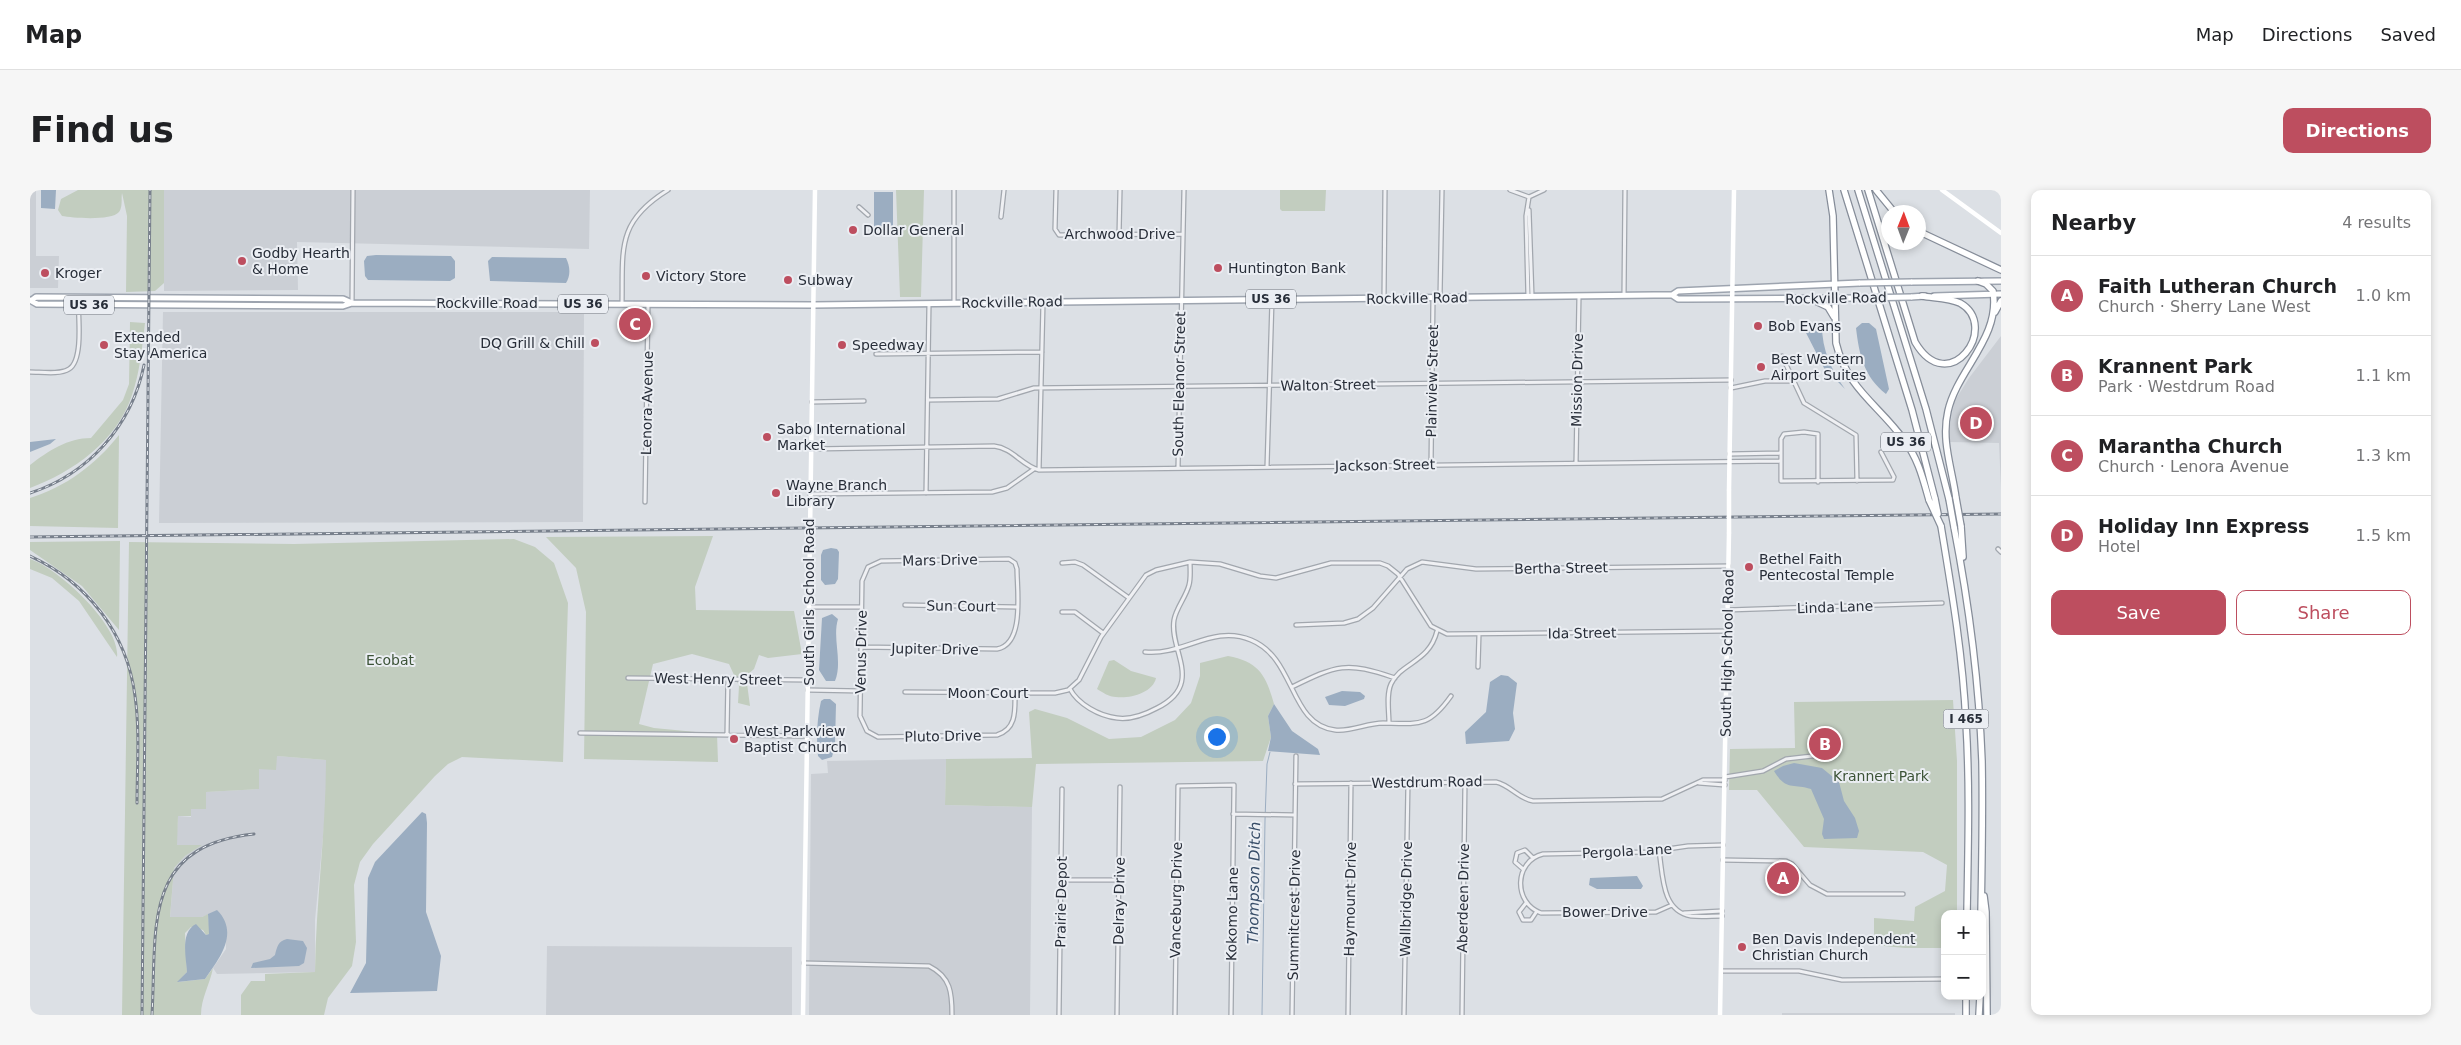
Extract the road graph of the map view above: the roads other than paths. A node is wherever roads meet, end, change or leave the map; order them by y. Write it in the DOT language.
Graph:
graph roads {
  1 [pos="354,190"];
  2 [pos="668,190"];
  3 [pos="815,190"];
  4 [pos="954,190"];
  5 [pos="1004,190"];
  6 [pos="1056,190"];
  7 [pos="1120,190"];
  8 [pos="1184,190"];
  9 [pos="1385,190"];
  10 [pos="1442,190"];
  11 [pos="1510,190"];
  12 [pos="1544,190"];
  13 [pos="1625,190"];
  14 [pos="1734,190"];
  15 [pos="1829,190"];
  16 [pos="1844,190"];
  17 [pos="1858,190"];
  18 [pos="1868,190"];
  19 [pos="1876,190"];
  20 [pos="1942,190"];
  21 [pos="1529,197"];
  22 [pos="1888,205"];
  23 [pos="860,207"];
  24 [pos="868,215"];
  25 [pos="1001,217"];
  26 [pos="2001,233"];
  27 [pos="1183,234"];
  28 [pos="1119,235"];
  29 [pos="1926,236"];
  30 [pos="2001,270"];
  31 [pos="1978,281"];
  32 [pos="2001,281"];
  33 [pos="1835,284"];
  34 [pos="1733,290"];
  35 [pos="1994,294"];
  36 [pos="2001,294"];
  37 [pos="1672,295"];
  38 [pos="1530,296"];
  39 [pos="1578,296"];
  40 [pos="1624,296"];
  41 [pos="1922,296"];
  42 [pos="78,297"];
  43 [pos="1433,297"];
  44 [pos="1440,297"];
  45 [pos="1384,298"];
  46 [pos="1835,298"];
  47 [pos="1272,299"];
  48 [pos="1733,299"];
  49 [pos="1811,299"];
  50 [pos="31,300"];
  51 [pos="1181,300"];
  52 [pos="2001,301"];
  53 [pos="1043,302"];
  54 [pos="352,303"];
  55 [pos="954,303"];
  56 [pos="78,304"];
  57 [pos="622,304"];
  58 [pos="648,304"];
  59 [pos="929,304"];
  60 [pos="814,305"];
  61 [pos="1993,316"];
  62 [pos="1835,321"];
  63 [pos="1042,352"];
  64 [pos="928,353"];
  65 [pos="876,354"];
  66 [pos="1782,356"];
  67 [pos="30,372"];
  68 [pos="1731,380"];
  69 [pos="1793,381"];
  70 [pos="1577,382"];
  71 [pos="1433,384"];
  72 [pos="1269,385"];
  73 [pos="1179,387"];
  74 [pos="1041,388"];
  75 [pos="1731,388"];
  76 [pos="928,400"];
  77 [pos="864,401"];
  78 [pos="811,402"];
  79 [pos="927,447"];
  80 [pos="810,449"];
  81 [pos="1881,452"];
  82 [pos="1781,453"];
  83 [pos="1730,454"];
  84 [pos="1781,461"];
  85 [pos="1730,462"];
  86 [pos="1576,463"];
  87 [pos="1431,465"];
  88 [pos="1267,467"];
  89 [pos="1178,468"];
  90 [pos="1034,469"];
  91 [pos="1039,470"];
  92 [pos="1857,481"];
  93 [pos="1818,482"];
  94 [pos="926,493"];
  95 [pos="810,494"];
  96 [pos="1932,500"];
  97 [pos="645,502"];
  98 [pos="1958,526"];
  99 [pos="1190,562"];
  100 [pos="1062,563"];
  101 [pos="1728,566"];
  102 [pos="868,567"];
  103 [pos="1399,576"];
  104 [pos="1129,598"];
  105 [pos="1942,603"];
  106 [pos="905,605"];
  107 [pos="810,607"];
  108 [pos="861,607"];
  109 [pos="1016,607"];
  110 [pos="1727,610"];
  111 [pos="1062,612"];
  112 [pos="1296,625"];
  113 [pos="1437,631"];
  114 [pos="1727,631"];
  115 [pos="1103,633"];
  116 [pos="1479,634"];
  117 [pos="860,647"];
  118 [pos="1179,648"];
  119 [pos="1145,652"];
  120 [pos="1478,667"];
  121 [pos="628,678"];
  122 [pos="728,678"];
  123 [pos="1395,678"];
  124 [pos="808,680"];
  125 [pos="1292,687"];
  126 [pos="1070,688"];
  127 [pos="808,690"];
  128 [pos="860,691"];
  129 [pos="905,692"];
  130 [pos="1015,692"];
  131 [pos="1451,696"];
  132 [pos="1389,723"];
  133 [pos="580,733"];
  134 [pos="727,734"];
  135 [pos="872,735"];
  136 [pos="808,736"];
  137 [pos="1296,756"];
  138 [pos="1821,756"];
  139 [pos="1724,781"];
  140 [pos="1408,782"];
  141 [pos="1465,782"];
  142 [pos="1351,783"];
  143 [pos="1295,784"];
  144 [pos="1120,787"];
  145 [pos="1062,789"];
  146 [pos="1233,814"];
  147 [pos="1295,814"];
  148 [pos="1723,845"];
  149 [pos="1659,851"];
  150 [pos="1533,858"];
  151 [pos="1723,860"];
  152 [pos="1523,869"];
  153 [pos="1061,880"];
  154 [pos="1119,880"];
  155 [pos="1981,882"];
  156 [pos="1521,883"];
  157 [pos="1903,894"];
  158 [pos="1526,903"];
  159 [pos="1672,905"];
  160 [pos="1968,910"];
  161 [pos="1981,910"];
  162 [pos="1537,911"];
  163 [pos="1722,913"];
  164 [pos="804,963"];
  165 [pos="1722,972"];
  166 [pos="1941,979"];
  167 [pos="1966,1000"];
  168 [pos="1980,1000"];
  169 [pos="803,1015"];
  170 [pos="952,1015"];
  171 [pos="1059,1015"];
  172 [pos="1117,1015"];
  173 [pos="1175,1015"];
  174 [pos="1231,1015"];
  175 [pos="1292,1015"];
  176 [pos="1348,1015"];
  177 [pos="1404,1015"];
  178 [pos="1462,1015"];
  179 [pos="1720,1015"];
  180 [pos="1966,1015"];
  181 [pos="1979,1015"];
  182 [pos="1988,1015"];
  1 -- 54 [label="street"];
  2 -- 57 [label="street"];
  3 -- 60 [label="street, South Girls School Road"];
  4 -- 55 [label="street"];
  5 -- 25 [label="street"];
  6 -- 28 [label="street, Archwood Drive"];
  7 -- 28 [label="street"];
  8 -- 27 [label="street, South Eleanor Street"];
  9 -- 45 [label="street"];
  10 -- 44 [label="street"];
  11 -- 21 [label="street"];
  12 -- 21 [label="street"];
  13 -- 40 [label="street"];
  14 -- 34 [label="street, South High School Road"];
  15 -- 33 [label="highway"];
  16 -- 96 [label="highway, I 465"];
  17 -- 98 [label="highway, I 465, bridge"];
  18 -- 41 [label="highway"];
  19 -- 22 [label="highway"];
  20 -- 26 [label="street"];
  21 -- 38 [label="street"];
  23 -- 24 [label="street"];
  27 -- 28 [label="street, Archwood Drive"];
  27 -- 51 [label="street, South Eleanor Street"];
  29 -- 30 [label="highway"];
  31 -- 32 [label="main road, Rockville Road"];
  31 -- 33 [label="main road, Rockville Road / US 36, bridge"];
  31 -- 35 [label="highway"];
  33 -- 34 [label="main road, Rockville Road / US 36"];
  33 -- 46 [label="highway"];
  34 -- 37 [label="main road, Rockville Road / US 36"];
  34 -- 48 [label="street, South High School Road"];
  35 -- 36 [label="main road, Rockville Road"];
  35 -- 41 [label="main road, Rockville Road"];
  35 -- 61 [label="highway, US 36"];
  37 -- 40 [label="main road, Rockville Road / US 36"];
  37 -- 48 [label="main road, Rockville Road / US 36"];
  38 -- 39 [label="main road, Rockville Road / US 36"];
  38 -- 44 [label="main road, Rockville Road / US 36"];
  39 -- 40 [label="main road, Rockville Road / US 36"];
  39 -- 70 [label="street, Mission Drive"];
  41 -- 46 [label="main road, Rockville Road, bridge"];
  42 -- 50 [label="main road, Rockville Road / US 36"];
  42 -- 54 [label="main road, Rockville Road / US 36"];
  42 -- 56 [label="street"];
  43 -- 44 [label="main road, Rockville Road / US 36"];
  43 -- 45 [label="main road, Rockville Road / US 36"];
  43 -- 71 [label="street, Plainview Street"];
  45 -- 47 [label="main road, Rockville Road / US 36"];
  46 -- 49 [label="main road, Rockville Road"];
  46 -- 62 [label="highway"];
  47 -- 51 [label="main road, Rockville Road / US 36"];
  47 -- 72 [label="street"];
  48 -- 49 [label="main road, Rockville Road / US 36"];
  48 -- 68 [label="street, South High School Road"];
  49 -- 62 [label="highway"];
  50 -- 56 [label="main road, Rockville Road / US 36"];
  51 -- 53 [label="main road, Rockville Road / US 36"];
  51 -- 73 [label="street, South Eleanor Street"];
  52 -- 61 [label="highway"];
  53 -- 55 [label="main road, Rockville Road / US 36"];
  53 -- 63 [label="street"];
  54 -- 56 [label="main road, Rockville Road / US 36"];
  54 -- 57 [label="main road, Rockville Road / US 36"];
  55 -- 59 [label="main road, Rockville Road / US 36"];
  56 -- 67 [label="street"];
  57 -- 58 [label="main road, Rockville Road / US 36"];
  58 -- 60 [label="main road, Rockville Road / US 36"];
  58 -- 97 [label="street, Lenora Avenue"];
  59 -- 60 [label="main road, Rockville Road / US 36"];
  59 -- 64 [label="street"];
  60 -- 78 [label="street, South Girls School Road"];
  61 -- 98 [label="highway, US 36, bridge"];
  62 -- 96 [label="highway, US 36"];
  63 -- 64 [label="street"];
  63 -- 74 [label="street"];
  64 -- 65 [label="street"];
  64 -- 76 [label="street"];
  66 -- 69 [label="street"];
  68 -- 70 [label="street, Walton Street"];
  68 -- 75 [label="street, South High School Road"];
  69 -- 75 [label="street"];
  69 -- 92 [label="street"];
  70 -- 71 [label="street, Walton Street"];
  70 -- 86 [label="street, Mission Drive"];
  71 -- 72 [label="street, Walton Street"];
  71 -- 87 [label="street, Plainview Street"];
  72 -- 73 [label="street, Walton Street"];
  72 -- 88 [label="street"];
  73 -- 74 [label="street, Walton Street"];
  73 -- 89 [label="street, South Eleanor Street"];
  74 -- 76 [label="street, Walton Street"];
  74 -- 91 [label="street"];
  75 -- 83 [label="street, South High School Road"];
  76 -- 79 [label="street"];
  77 -- 78 [label="street"];
  78 -- 80 [label="street, South Girls School Road"];
  79 -- 80 [label="street"];
  79 -- 90 [label="street"];
  79 -- 94 [label="street"];
  80 -- 95 [label="street, South Girls School Road"];
  81 -- 92 [label="street"];
  82 -- 83 [label="street"];
  82 -- 84 [label="street"];
  82 -- 93 [label="street"];
  83 -- 85 [label="street, South High School Road"];
  84 -- 85 [label="street, Jackson Street"];
  84 -- 93 [label="street"];
  85 -- 86 [label="street, Jackson Street"];
  85 -- 101 [label="street, South High School Road, bridge"];
  86 -- 87 [label="street, Jackson Street"];
  87 -- 88 [label="street, Jackson Street"];
  88 -- 89 [label="street, Jackson Street"];
  89 -- 91 [label="street, Jackson Street"];
  90 -- 91 [label="street, Jackson Street"];
  90 -- 94 [label="street"];
  92 -- 93 [label="street"];
  94 -- 95 [label="street"];
  95 -- 107 [label="street, South Girls School Road"];
  96 -- 160 [label="highway, I 465, bridge"];
  98 -- 155 [label="highway, I 465"];
  99 -- 103 [label="street"];
  99 -- 104 [label="street"];
  99 -- 118 [label="street"];
  100 -- 104 [label="street"];
  101 -- 103 [label="street, Bertha Street"];
  101 -- 110 [label="street, South High School Road"];
  102 -- 108 [label="street, Venus Drive"];
  102 -- 109 [label="street, Mars Drive"];
  103 -- 112 [label="street, Bertha Street"];
  103 -- 113 [label="street"];
  104 -- 115 [label="street"];
  105 -- 110 [label="street, Linda Lane"];
  106 -- 109 [label="street, Sun Court"];
  107 -- 108 [label="street"];
  107 -- 124 [label="street, South Girls School Road"];
  108 -- 117 [label="street, Venus Drive"];
  109 -- 117 [label="street, Jupiter Drive"];
  110 -- 114 [label="street, South High School Road"];
  111 -- 115 [label="street"];
  113 -- 116 [label="street, Ida Street"];
  113 -- 123 [label="street"];
  114 -- 116 [label="street, Ida Street"];
  114 -- 139 [label="street, South High School Road"];
  115 -- 126 [label="street"];
  116 -- 120 [label="street"];
  117 -- 128 [label="street, Venus Drive"];
  118 -- 119 [label="street"];
  118 -- 125 [label="street"];
  118 -- 126 [label="street"];
  121 -- 122 [label="street, West Henry Street"];
  122 -- 124 [label="street, West Henry Street"];
  122 -- 134 [label="street"];
  123 -- 125 [label="street"];
  123 -- 132 [label="street"];
  124 -- 127 [label="street, South Girls School Road"];
  125 -- 132 [label="street"];
  126 -- 130 [label="street, Moon Court"];
  127 -- 128 [label="street"];
  127 -- 136 [label="street, South Girls School Road"];
  128 -- 135 [label="street, Venus Drive"];
  129 -- 130 [label="street, Moon Court"];
  130 -- 135 [label="street, Pluto Drive"];
  131 -- 132 [label="street"];
  133 -- 134 [label="street"];
  134 -- 136 [label="street"];
  136 -- 164 [label="street, South Girls School Road"];
  137 -- 143 [label="street"];
  138 -- 139 [label="street, Westdrum Road"];
  139 -- 141 [label="street, Westdrum Road"];
  139 -- 148 [label="street, South High School Road"];
  140 -- 141 [label="street, Westdrum Road"];
  140 -- 142 [label="street, Westdrum Road"];
  140 -- 177 [label="street, Wallbridge Drive"];
  141 -- 178 [label="street, Aberdeen Drive"];
  142 -- 143 [label="street, Westdrum Road"];
  142 -- 176 [label="street, Haymount Drive"];
  143 -- 147 [label="street"];
  144 -- 154 [label="street, Delray Drive"];
  145 -- 153 [label="street, Prairie Depot"];
  146 -- 147 [label="street"];
  146 -- 173 [label="street, Vanceburg Drive"];
  146 -- 174 [label="street, Kokomo Lane"];
  147 -- 175 [label="street, Summitcrest Drive"];
  148 -- 149 [label="street, Pergola Lane"];
  148 -- 151 [label="street, South High School Road"];
  149 -- 150 [label="street, Pergola Lane"];
  149 -- 159 [label="street"];
  150 -- 152 [label="street"];
  150 -- 152 [label="street, Pergola Lane"];
  151 -- 157 [label="street"];
  151 -- 163 [label="street, South High School Road"];
  152 -- 156 [label="street, Pergola Lane"];
  153 -- 154 [label="street"];
  153 -- 171 [label="street, Prairie Depot"];
  154 -- 172 [label="street, Delray Drive"];
  155 -- 161 [label="highway, I 465"];
  155 -- 182 [label="highway"];
  156 -- 158 [label="street, Bower Drive"];
  158 -- 162 [label="street"];
  158 -- 162 [label="street, Bower Drive"];
  159 -- 162 [label="street, Bower Drive"];
  159 -- 163 [label="street"];
  163 -- 165 [label="street, South High School Road"];
  164 -- 169 [label="street, South Girls School Road"];
  164 -- 170 [label="street"];
  165 -- 166 [label="street"];
  165 -- 179 [label="street, South High School Road"];
  167 -- 180 [label="highway"];
  168 -- 181 [label="highway"];
}
